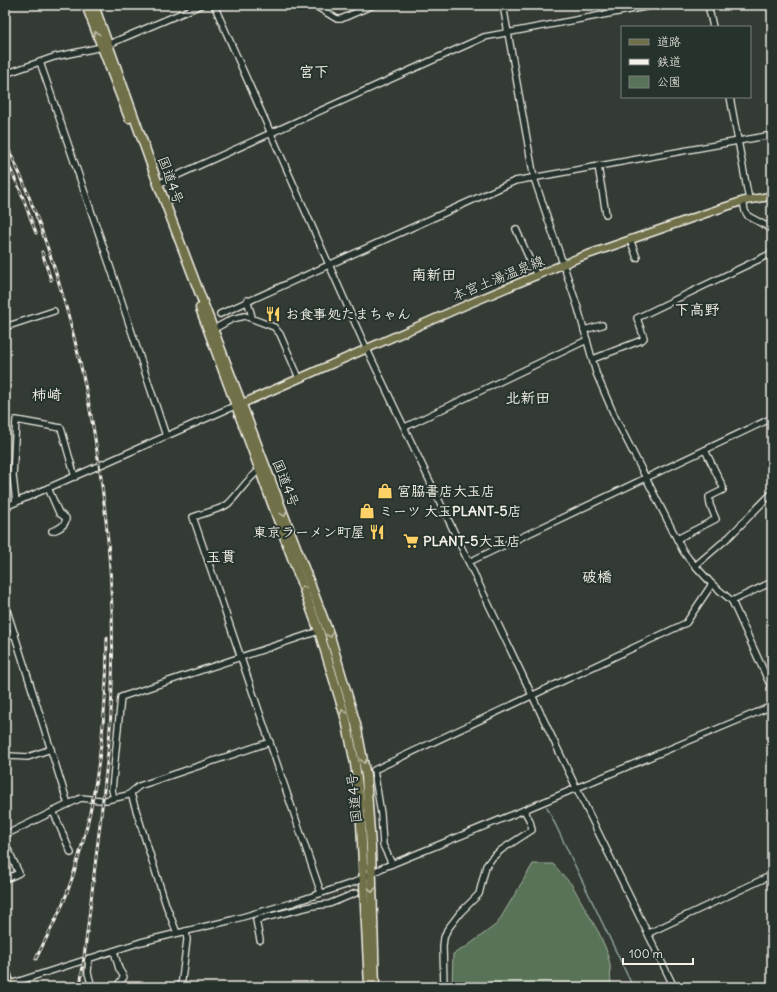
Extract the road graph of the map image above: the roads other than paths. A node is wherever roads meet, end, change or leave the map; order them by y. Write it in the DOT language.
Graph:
graph roads {
  1 [pos="86,5"];
  2 [pos="94,5"];
  3 [pos="201,5"];
  4 [pos="214,5"];
  5 [pos="314,5"];
  6 [pos="373,5"];
  7 [pos="503,5"];
  8 [pos="654,5"];
  9 [pos="708,5"];
  10 [pos="189,7"];
  11 [pos="713,26"];
  12 [pos="508,32"];
  13 [pos="105,46"];
  14 [pos="40,62"];
  15 [pos="5,74"];
  16 [pos="730,98"];
  17 [pos="271,133"];
  18 [pos="772,135"];
  19 [pos="737,142"];
  20 [pos="598,166"];
  21 [pos="534,178"];
  22 [pos="158,184"];
  23 [pos="772,196"];
  24 [pos="746,201"];
  25 [pos="606,214"];
  26 [pos="772,229"];
  27 [pos="516,230"];
  28 [pos="630,239"];
  29 [pos="772,253"];
  30 [pos="637,258"];
  31 [pos="328,264"];
  32 [pos="563,265"];
  33 [pos="537,276"];
  34 [pos="247,300"];
  35 [pos="54,311"];
  36 [pos="220,314"];
  37 [pos="252,318"];
  38 [pos="602,324"];
  39 [pos="5,327"];
  40 [pos="214,329"];
  41 [pos="584,330"];
  42 [pos="587,340"];
  43 [pos="367,348"];
  44 [pos="593,360"];
  45 [pos="299,378"];
  46 [pos="238,405"];
  47 [pos="772,418"];
  48 [pos="405,427"];
  49 [pos="166,436"];
  50 [pos="705,450"];
  51 [pos="260,470"];
  52 [pos="75,476"];
  53 [pos="646,478"];
  54 [pos="48,488"];
  55 [pos="772,492"];
  56 [pos="16,502"];
  57 [pos="5,507"];
  58 [pos="52,531"];
  59 [pos="677,540"];
  60 [pos="469,562"];
  61 [pos="695,566"];
  62 [pos="772,582"];
  63 [pos="712,584"];
  64 [pos="732,601"];
  65 [pos="5,604"];
  66 [pos="319,630"];
  67 [pos="15,634"];
  68 [pos="5,637"];
  69 [pos="241,656"];
  70 [pos="772,689"];
  71 [pos="532,695"];
  72 [pos="772,706"];
  73 [pos="270,742"];
  74 [pos="51,749"];
  75 [pos="5,758"];
  76 [pos="577,788"];
  77 [pos="131,794"];
  78 [pos="114,798"];
  79 [pos="68,804"];
  80 [pos="524,810"];
  81 [pos="53,811"];
  82 [pos="5,835"];
  83 [pos="5,843"];
  84 [pos="71,853"];
  85 [pos="392,864"];
  86 [pos="772,875"];
  87 [pos="368,876"];
  88 [pos="5,878"];
  89 [pos="356,893"];
  90 [pos="319,894"];
  91 [pos="319,905"];
  92 [pos="186,931"];
  93 [pos="177,933"];
  94 [pos="649,933"];
  95 [pos="260,940"];
  96 [pos="114,950"];
  97 [pos="89,958"];
  98 [pos="5,968"];
  99 [pos="10,986"];
  100 [pos="92,987"];
  101 [pos="116,987"];
  102 [pos="180,987"];
  103 [pos="369,987"];
  104 [pos="375,987"];
  105 [pos="444,987"];
  106 [pos="674,987"];
  13 -- 1 [label="highway, 国道4号, one-way"];
  2 -- 13 [label="highway, 国道4号"];
  3 -- 10 [label="street"];
  4 -- 17 [label="street"];
  5 -- 6 [label="street"];
  7 -- 12 [label="street"];
  8 -- 12 [label="street"];
  9 -- 11 [label="street"];
  10 -- 13 [label="street"];
  12 -- 17 [label="street"];
  12 -- 21 [label="street"];
  13 -- 14 [label="street"];
  13 -- 22 [label="highway, 国道4号"];
  13 -- 46 [label="highway, 国道4号"];
  14 -- 15 [label="street"];
  14 -- 49 [label="street"];
  16 -- 19 [label="street"];
  17 -- 22 [label="street"];
  17 -- 31 [label="street"];
  18 -- 19 [label="street"];
  19 -- 20 [label="street"];
  19 -- 24 [label="street"];
  20 -- 21 [label="street"];
  20 -- 25 [label="street"];
  21 -- 31 [label="street"];
  21 -- 32 [label="street"];
  22 -- 40 [label="highway, 国道4号"];
  23 -- 24 [label="main road, 本宮土湯温泉線"];
  24 -- 26 [label="street"];
  24 -- 28 [label="main road, 本宮土湯温泉線"];
  27 -- 33 [label="street"];
  28 -- 30 [label="street"];
  28 -- 32 [label="main road, 本宮土湯温泉線"];
  29 -- 44 [label="street"];
  31 -- 34 [label="street"];
  31 -- 43 [label="street"];
  32 -- 33 [label="main road, 本宮土湯温泉線"];
  32 -- 41 [label="street"];
  33 -- 43 [label="main road, 本宮土湯温泉線"];
  34 -- 36 [label="street"];
  34 -- 37 [label="street"];
  35 -- 39 [label="street"];
  37 -- 40 [label="street"];
  37 -- 45 [label="street"];
  38 -- 41 [label="street"];
  40 -- 46 [label="highway, 国道4号"];
  41 -- 42 [label="street"];
  42 -- 44 [label="street"];
  42 -- 48 [label="street"];
  43 -- 45 [label="main road, 本宮土湯温泉線"];
  43 -- 48 [label="street"];
  44 -- 53 [label="street"];
  45 -- 46 [label="main road, 本宮土湯温泉線"];
  46 -- 49 [label="street"];
  46 -- 51 [label="highway, 国道4号"];
  46 -- 87 [label="highway, 国道4号, one-way"];
  47 -- 50 [label="street"];
  48 -- 60 [label="street"];
  49 -- 52 [label="street"];
  50 -- 53 [label="street"];
  50 -- 59 [label="street"];
  66 -- 51 [label="highway, 国道4号, one-way"];
  51 -- 69 [label="street"];
  52 -- 54 [label="street"];
  52 -- 56 [label="street"];
  53 -- 59 [label="street"];
  53 -- 60 [label="street"];
  54 -- 56 [label="street"];
  54 -- 58 [label="street"];
  55 -- 61 [label="street"];
  56 -- 57 [label="street"];
  59 -- 61 [label="street"];
  60 -- 71 [label="street"];
  61 -- 63 [label="street"];
  62 -- 64 [label="street"];
  63 -- 64 [label="street"];
  63 -- 71 [label="street"];
  64 -- 70 [label="street"];
  65 -- 67 [label="street"];
  66 -- 69 [label="street"];
  87 -- 66 [label="highway, 国道4号, one-way"];
  67 -- 68 [label="street"];
  67 -- 74 [label="street"];
  69 -- 73 [label="street"];
  69 -- 78 [label="street"];
  71 -- 76 [label="street"];
  71 -- 85 [label="street"];
  72 -- 76 [label="street"];
  73 -- 77 [label="street"];
  73 -- 90 [label="street"];
  74 -- 75 [label="street"];
  74 -- 79 [label="street"];
  76 -- 80 [label="street"];
  76 -- 94 [label="street"];
  77 -- 78 [label="street"];
  77 -- 93 [label="street"];
  78 -- 79 [label="street"];
  79 -- 81 [label="street"];
  80 -- 85 [label="street"];
  80 -- 105 [label="street"];
  81 -- 82 [label="street"];
  81 -- 84 [label="street"];
  83 -- 88 [label="street"];
  85 -- 87 [label="street"];
  86 -- 94 [label="street"];
  87 -- 90 [label="street"];
  87 -- 103 [label="highway, 国道4号"];
  87 -- 104 [label="highway, 国道4号, one-way"];
  89 -- 91 [label="street"];
  90 -- 91 [label="street"];
  90 -- 92 [label="street"];
  91 -- 95 [label="street"];
  92 -- 93 [label="street"];
  92 -- 102 [label="street"];
  93 -- 96 [label="street"];
  94 -- 106 [label="street"];
  96 -- 97 [label="street"];
  96 -- 101 [label="street"];
  97 -- 99 [label="street"];
  97 -- 100 [label="street"];
  98 -- 99 [label="main road"];
}
